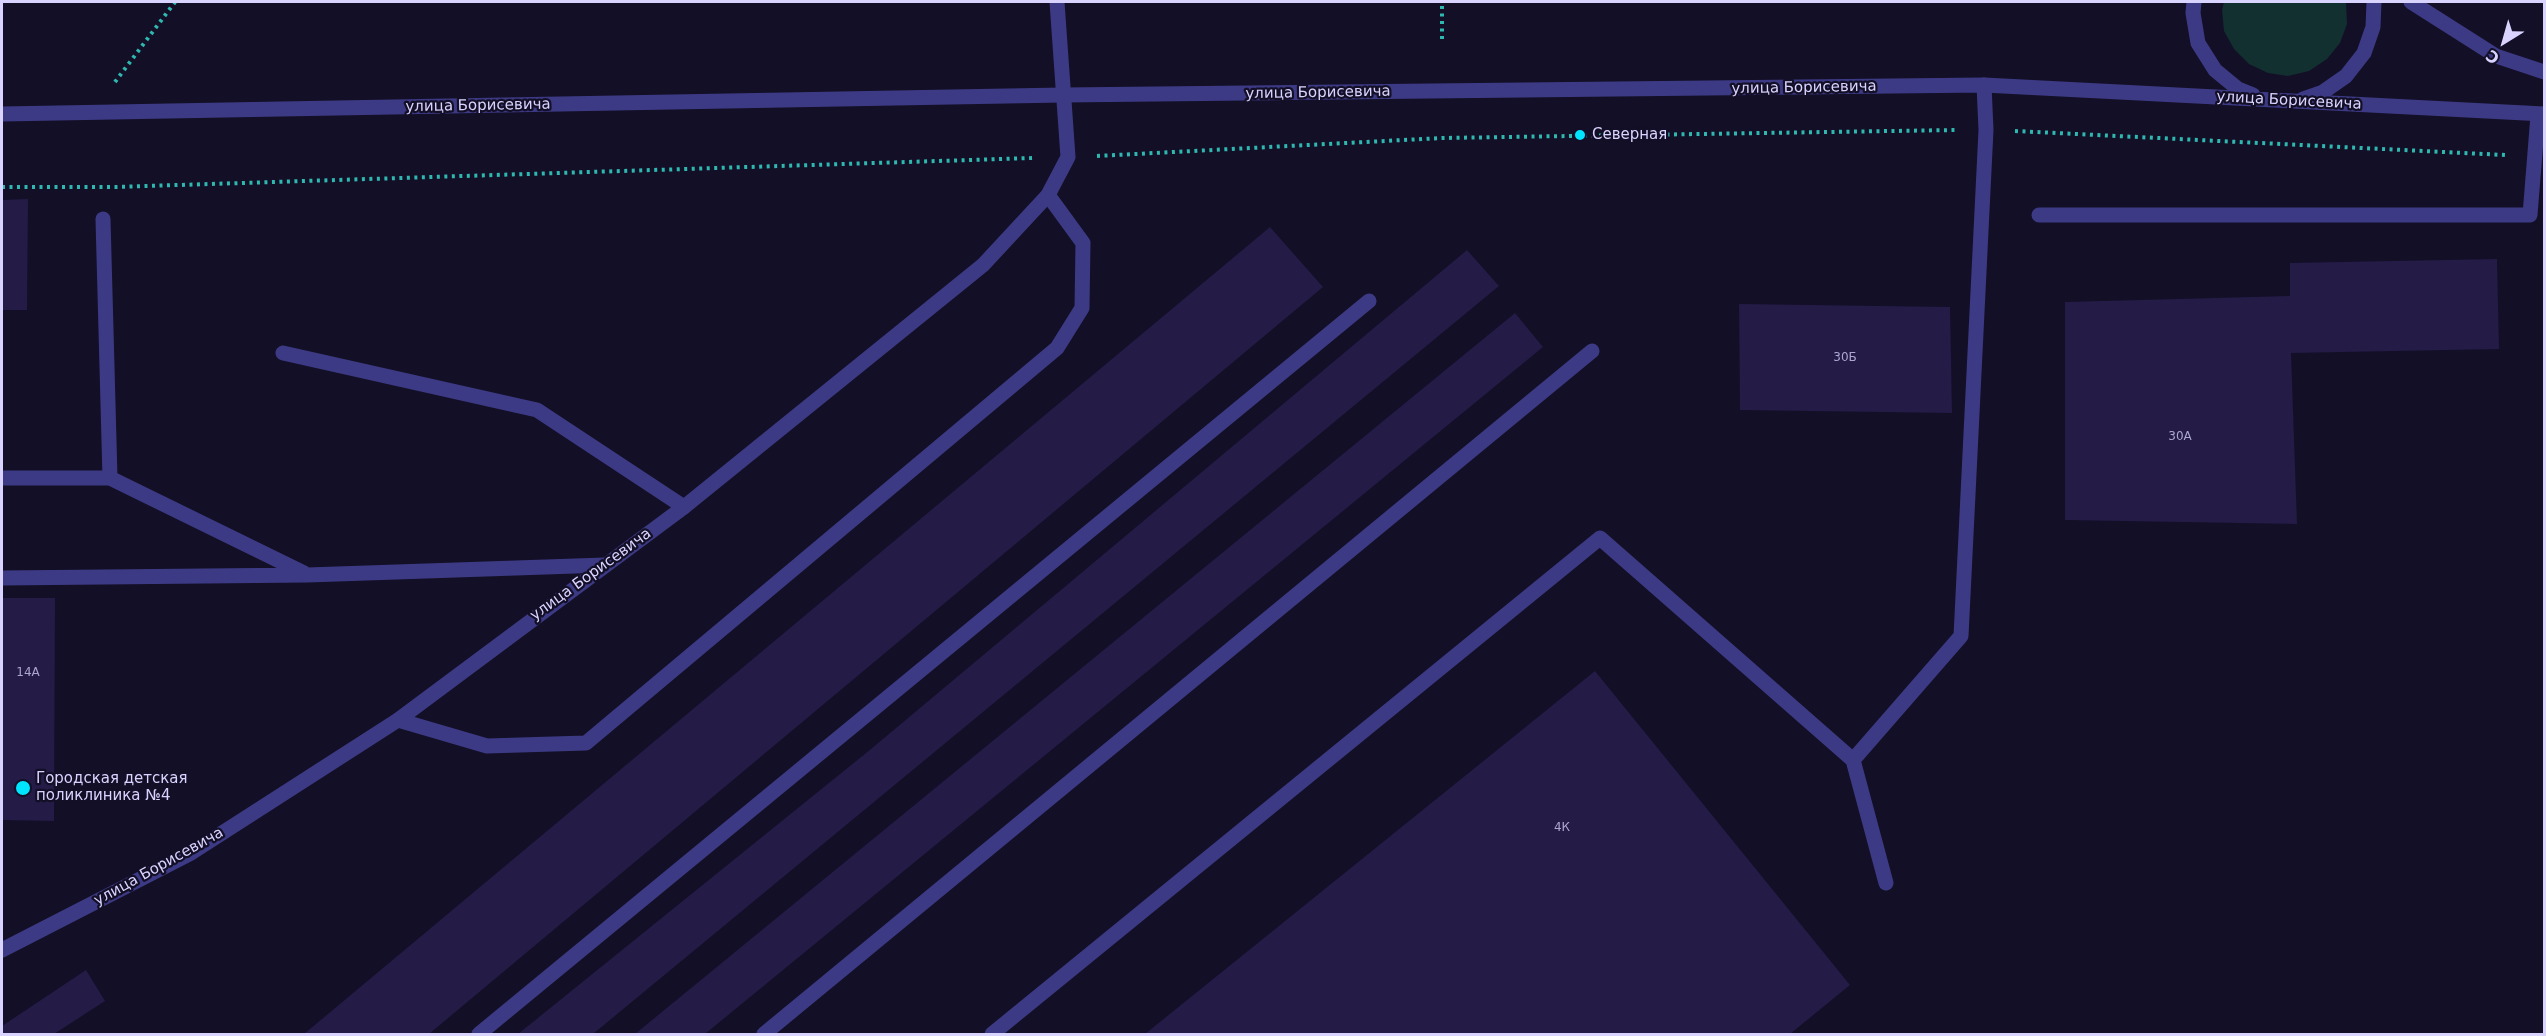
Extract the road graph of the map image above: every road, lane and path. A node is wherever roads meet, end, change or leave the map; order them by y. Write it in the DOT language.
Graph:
graph roads {
  1 [pos="175,2"];
  2 [pos="1058,2"];
  3 [pos="1442,2"];
  4 [pos="2194,2"];
  5 [pos="2374,2"];
  6 [pos="2411,2"];
  7 [pos="1442,39"];
  8 [pos="2544,72"];
  9 [pos="115,83"];
  10 [pos="1984,85"];
  11 [pos="1063,95"];
  12 [pos="2268,100"];
  13 [pos="2,114"];
  14 [pos="2541,114"];
  15 [pos="1442,138"];
  16 [pos="1068,157"];
  17 [pos="2,187"];
  18 [pos="1048,195"];
  19 [pos="2039,215"];
  20 [pos="103,219"];
  21 [pos="1369,302"];
  22 [pos="1592,351"];
  23 [pos="283,353"];
  24 [pos="2,478"];
  25 [pos="110,478"];
  26 [pos="684,507"];
  27 [pos="605,565"];
  28 [pos="307,574"];
  29 [pos="2,578"];
  30 [pos="398,720"];
  31 [pos="1853,760"];
  32 [pos="1886,883"];
  33 [pos="2,950"];
  34 [pos="479,1035"];
  35 [pos="764,1035"];
  36 [pos="992,1035"];
  1 -- 9 [label="path"];
  2 -- 11 [label="street"];
  3 -- 7 [label="path"];
  4 -- 12 [label="street"];
  5 -- 12 [label="street"];
  6 -- 8 [label="street"];
  10 -- 11 [label="street, улица Борисевича"];
  10 -- 12 [label="street, улица Борисевича"];
  10 -- 31 [label="street"];
  11 -- 13 [label="street, улица Борисевича"];
  11 -- 16 [label="street"];
  12 -- 14 [label="street, улица Борисевича"];
  14 -- 19 [label="street"];
  15 -- 16 [label="path"];
  16 -- 17 [label="path"];
  16 -- 18 [label="street, улица Борисевича"];
  18 -- 26 [label="street, улица Борисевича"];
  18 -- 30 [label="street"];
  20 -- 25 [label="street"];
  21 -- 34 [label="street"];
  22 -- 35 [label="street"];
  23 -- 26 [label="street"];
  24 -- 25 [label="street"];
  25 -- 28 [label="street"];
  26 -- 27 [label="street, улица Борисевича"];
  27 -- 28 [label="street"];
  27 -- 30 [label="street, улица Борисевича"];
  28 -- 29 [label="street"];
  30 -- 33 [label="street, улица Борисевича"];
  31 -- 32 [label="street"];
  31 -- 36 [label="street"];
}
